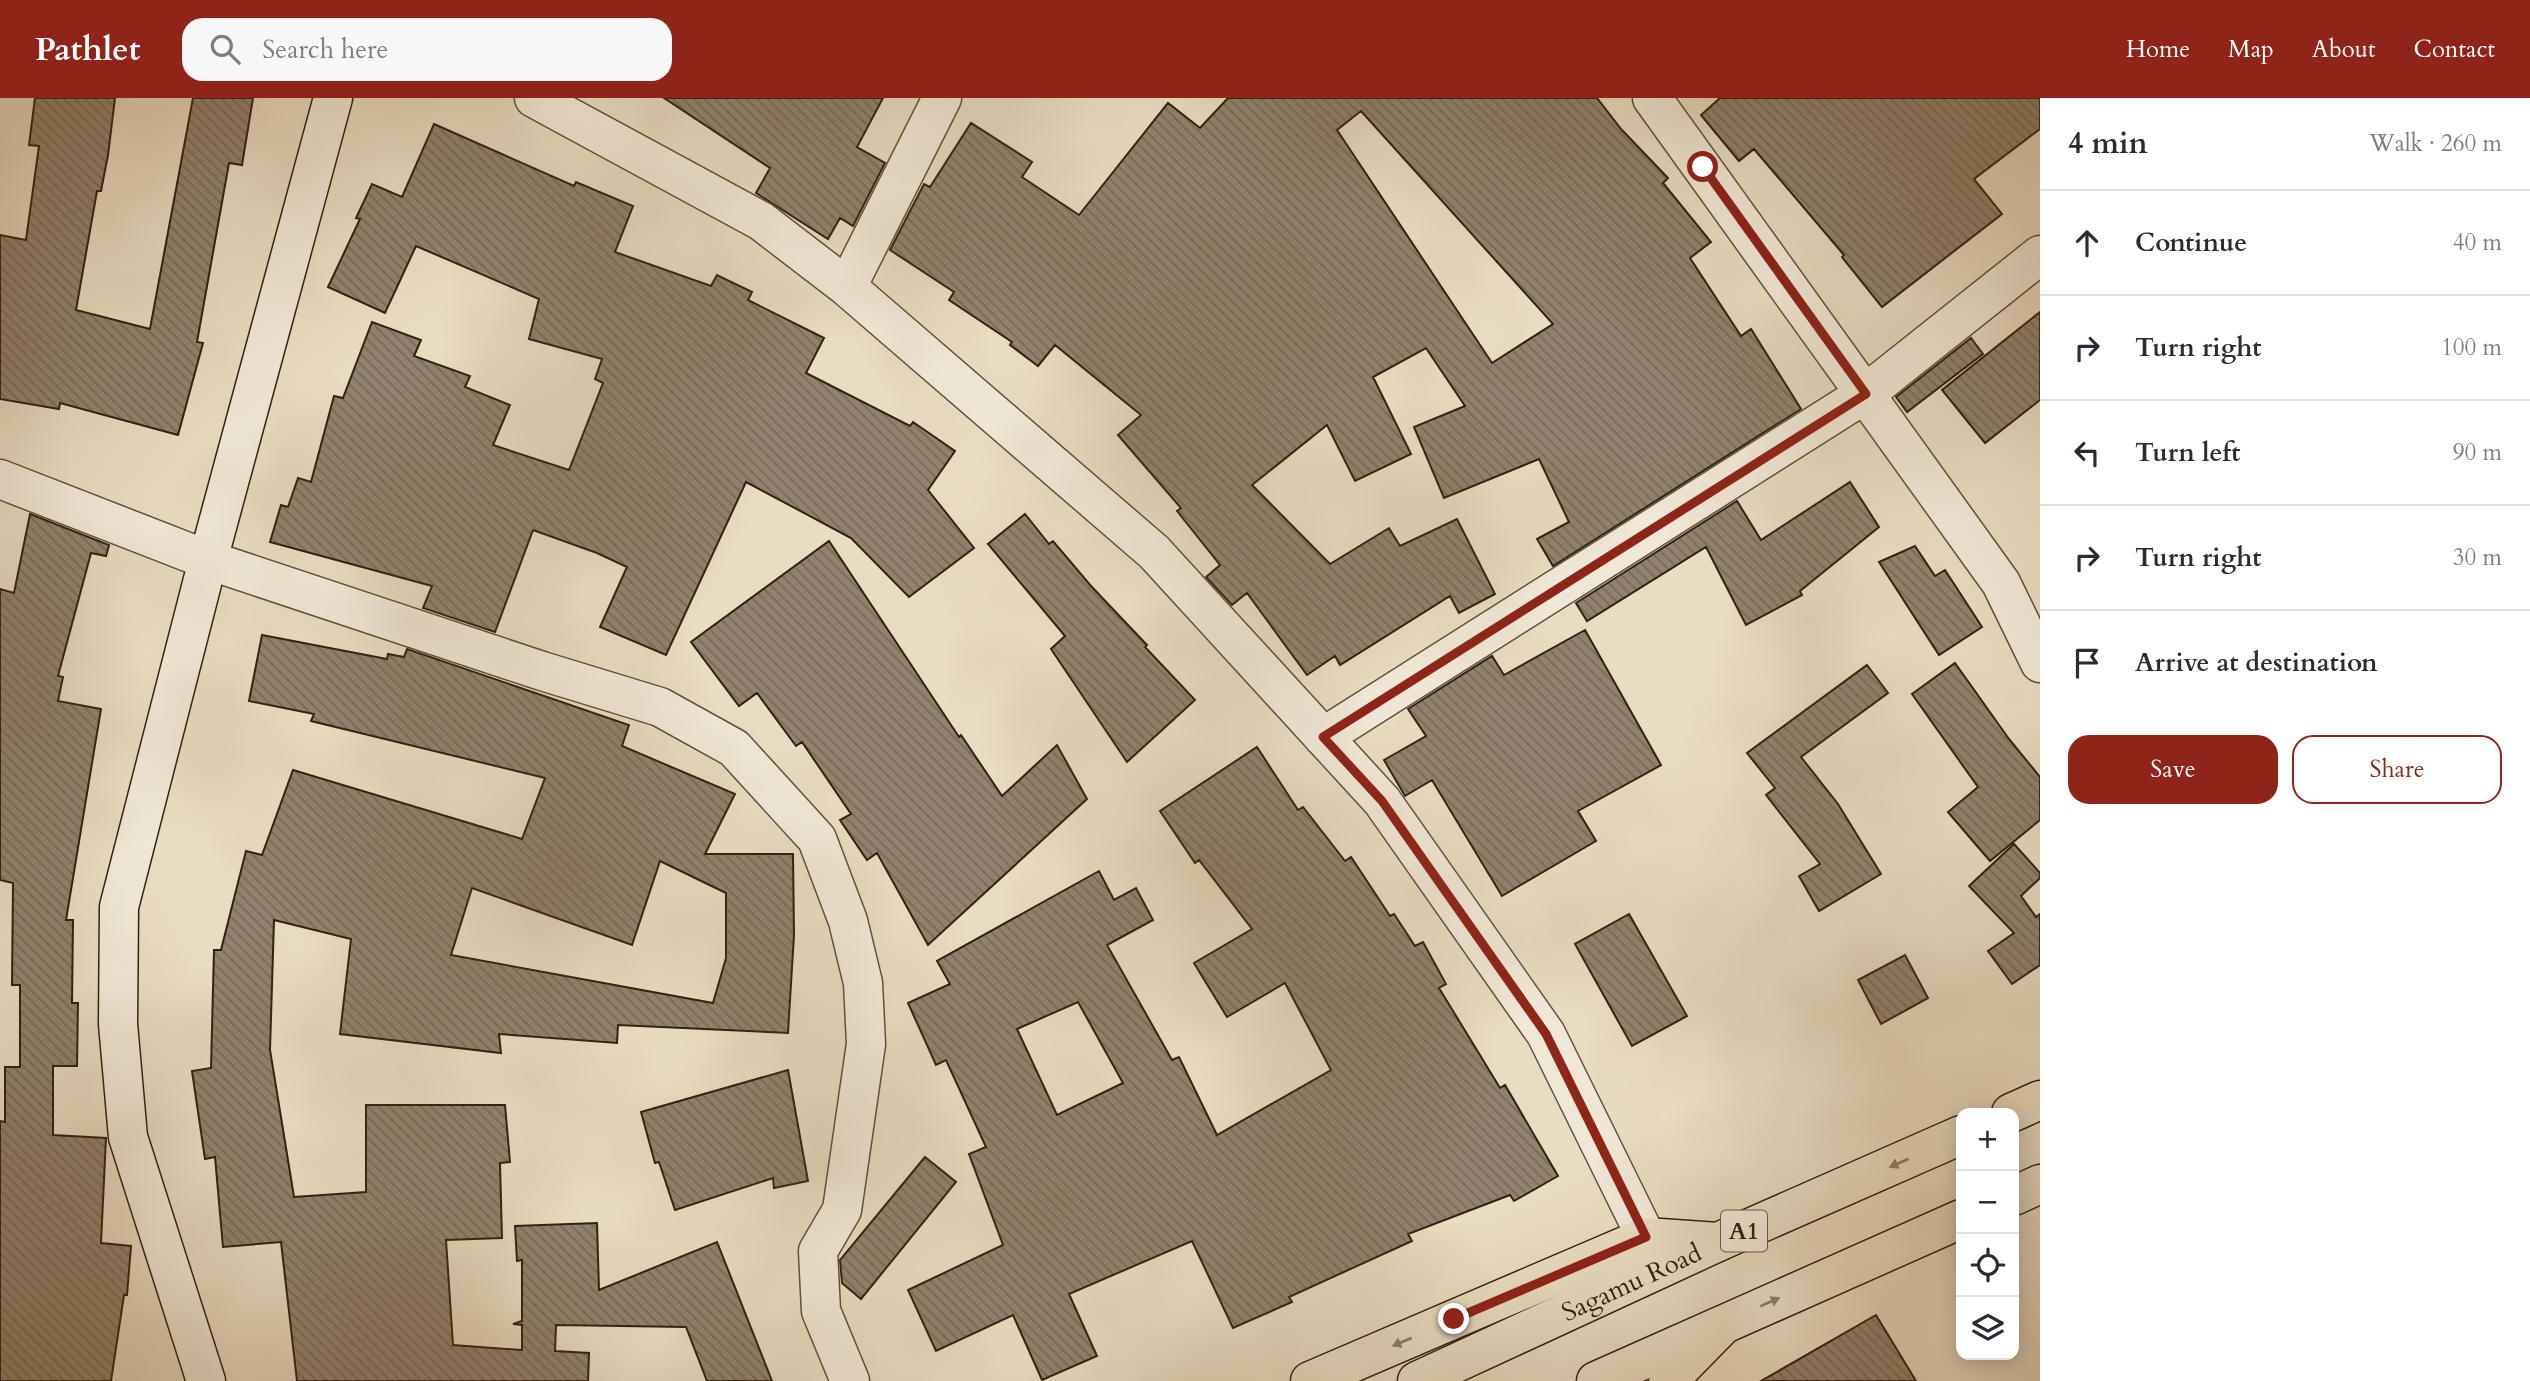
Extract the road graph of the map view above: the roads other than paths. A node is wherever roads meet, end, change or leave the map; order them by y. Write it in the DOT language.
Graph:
graph roads {
  1 [pos="333,98"];
  2 [pos="534,98"];
  3 [pos="942,98"];
  4 [pos="1652,98"];
  5 [pos="2040,255"];
  6 [pos="847,287"];
  7 [pos="1866,394"];
  8 [pos="0,479"];
  9 [pos="208,560"];
  10 [pos="2040,663"];
  11 [pos="1323,737"];
  12 [pos="2040,1100"];
  13 [pos="2019,1109"];
  14 [pos="1956,1137"];
  15 [pos="2040,1184"];
  16 [pos="2019,1194"];
  17 [pos="1956,1221"];
  18 [pos="1646,1237"];
  19 [pos="1718,1242"];
  20 [pos="1727,1321"];
  21 [pos="206,1381"];
  22 [pos="849,1381"];
  23 [pos="1310,1381"];
  24 [pos="1417,1381"];
  25 [pos="1596,1381"];
  26 [pos="1668,1381"];
  1 -- 9 [label="street"];
  2 -- 6 [label="street"];
  3 -- 6 [label="street"];
  4 -- 7 [label="street"];
  5 -- 7 [label="street"];
  6 -- 11 [label="street"];
  7 -- 10 [label="street"];
  7 -- 11 [label="street"];
  8 -- 9 [label="street"];
  9 -- 21 [label="street"];
  9 -- 22 [label="street"];
  11 -- 18 [label="street"];
  12 -- 13 [label="main road"];
  14 -- 19 [label="main road, Sagamu Road / A1, one-way"];
  15 -- 16 [label="main road"];
  20 -- 17 [label="main road, one-way"];
  18 -- 19 [label="main road"];
  18 -- 23 [label="main road, one-way"];
  19 -- 24 [label="main road, Sagamu Road / A1"];
  20 -- 25 [label="main road"];
  20 -- 26 [label="main road"];
}
